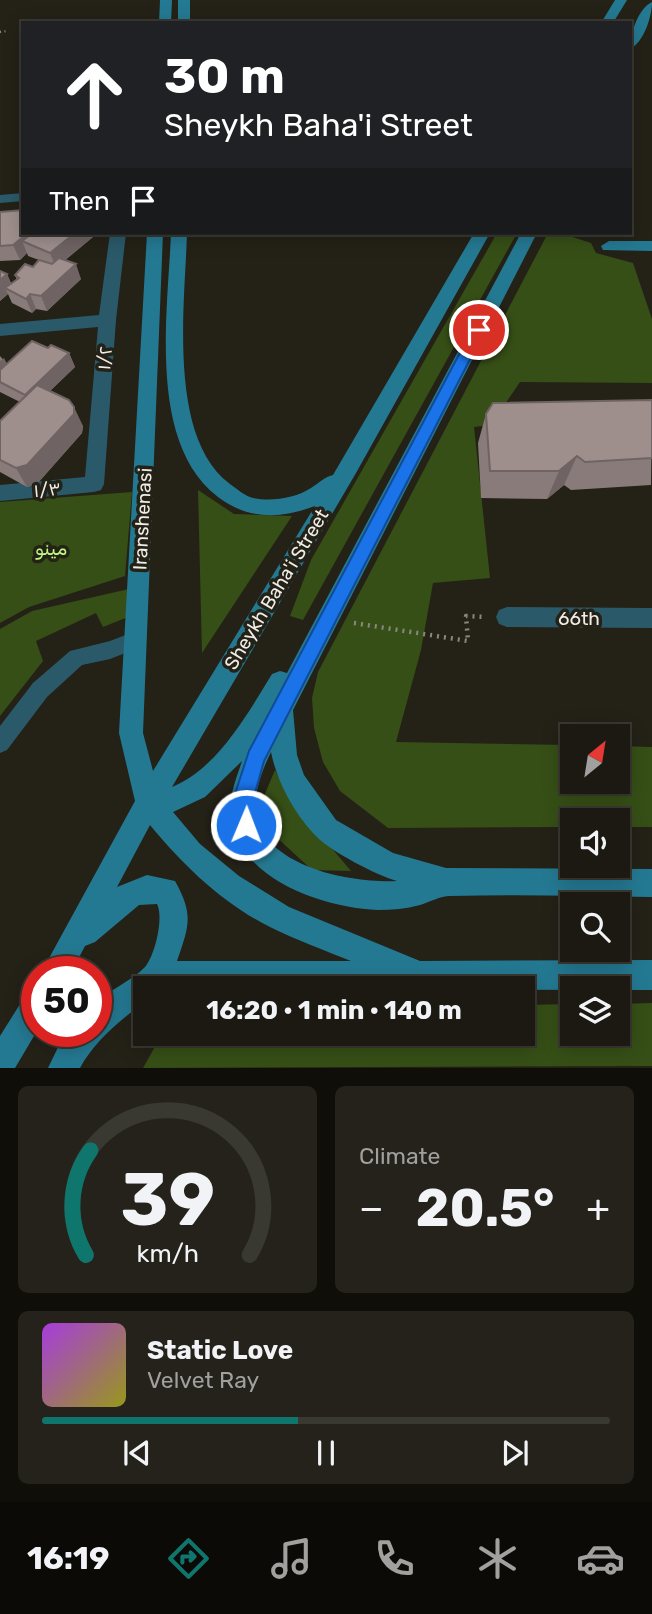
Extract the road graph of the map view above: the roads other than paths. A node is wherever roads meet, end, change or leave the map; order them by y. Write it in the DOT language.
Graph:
graph roads {
  1 [pos="166,0"];
  2 [pos="184,0"];
  3 [pos="621,0"];
  4 [pos="652,5"];
  5 [pos="165,21"];
  6 [pos="184,21"];
  7 [pos="608,21"];
  8 [pos="632,42"];
  9 [pos="21,197"];
  10 [pos="0,199"];
  11 [pos="21,209"];
  12 [pos="0,211"];
  13 [pos="118,235"];
  14 [pos="155,235"];
  15 [pos="180,235"];
  16 [pos="481,235"];
  17 [pos="528,235"];
  18 [pos="609,246"];
  19 [pos="652,246"];
  20 [pos="107,320"];
  21 [pos="0,330"];
  22 [pos="349,467"];
  23 [pos="94,484"];
  24 [pos="0,493"];
  25 [pos="339,597"];
  26 [pos="507,617"];
  27 [pos="652,618"];
  28 [pos="136,640"];
  29 [pos="281,710"];
  30 [pos="0,743"];
  31 [pos="148,803"];
  32 [pos="446,883"];
  33 [pos="652,883"];
  34 [pos="71,946"];
  35 [pos="65,956"];
  36 [pos="652,975"];
  37 [pos="157,976"];
  38 [pos="421,976"];
  39 [pos="133,993"];
  40 [pos="112,1008"];
  41 [pos="21,1030"];
  42 [pos="76,1047"];
  43 [pos="0,1065"];
  44 [pos="63,1068"];
  1 -- 5 [label="main road"];
  2 -- 6 [label="main road"];
  3 -- 7 [label="main road"];
  4 -- 8 [label="main road"];
  9 -- 10 [label="street"];
  11 -- 12 [label="street"];
  13 -- 20 [label="street, ۱/۲"];
  14 -- 28 [label="main road, Iranshenasi"];
  15 -- 22 [label="main road"];
  16 -- 22 [label="main road, Sheykh Baha'i Street"];
  17 -- 25 [label="main road"];
  18 -- 19 [label="main road"];
  20 -- 21 [label="street"];
  20 -- 23 [label="street, ۱/۲"];
  22 -- 31 [label="main road, Sheykh Baha'i Street"];
  23 -- 24 [label="street, ۱/۳"];
  25 -- 29 [label="main road"];
  25 -- 31 [label="main road"];
  26 -- 27 [label="street, 66th"];
  28 -- 30 [label="lane"];
  28 -- 31 [label="main road, Iranshenasi"];
  29 -- 32 [label="main road"];
  29 -- 32 [label="main road"];
  31 -- 34 [label="main road, Sheykh Baha'i Street"];
  31 -- 38 [label="main road"];
  32 -- 33 [label="main road"];
  34 -- 35 [label="main road"];
  34 -- 37 [label="main road"];
  36 -- 38 [label="main road"];
  39 -- 40 [label="main road"];
  41 -- 43 [label="main road"];
  42 -- 44 [label="main road"];
}
